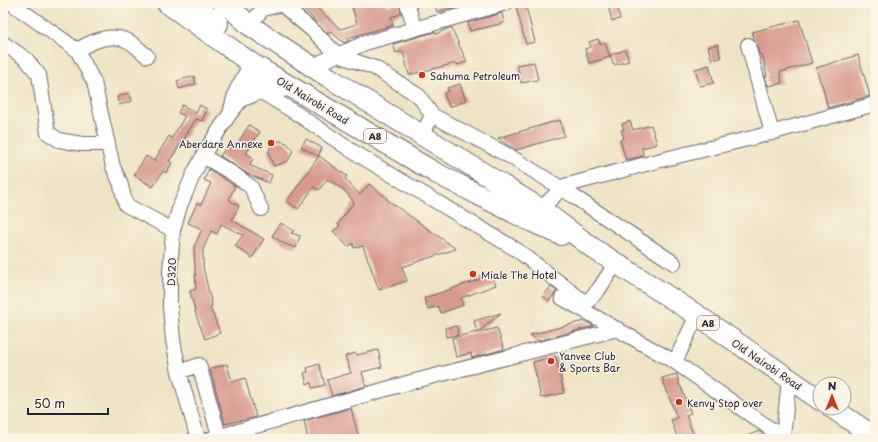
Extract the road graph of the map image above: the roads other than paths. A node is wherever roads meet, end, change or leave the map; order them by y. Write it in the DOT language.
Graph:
graph roads {
  1 [pos="11,3"];
  2 [pos="167,3"];
  3 [pos="191,3"];
  4 [pos="223,3"];
  5 [pos="407,3"];
  6 [pos="506,3"];
  7 [pos="283,4"];
  8 [pos="258,6"];
  9 [pos="249,25"];
  10 [pos="415,29"];
  11 [pos="3,43"];
  12 [pos="748,45"];
  13 [pos="77,50"];
  14 [pos="338,55"];
  15 [pos="147,56"];
  16 [pos="257,63"];
  17 [pos="312,66"];
  18 [pos="289,86"];
  19 [pos="252,93"];
  20 [pos="875,104"];
  21 [pos="229,115"];
  22 [pos="432,115"];
  23 [pos="772,133"];
  24 [pos="422,136"];
  25 [pos="108,144"];
  26 [pos="449,153"];
  27 [pos="203,156"];
  28 [pos="561,188"];
  29 [pos="261,209"];
  30 [pos="541,209"];
  31 [pos="173,230"];
  32 [pos="594,249"];
  33 [pos="616,263"];
  34 [pos="674,263"];
  35 [pos="562,298"];
  36 [pos="583,306"];
  37 [pos="697,315"];
  38 [pos="618,329"];
  39 [pos="675,362"];
  40 [pos="179,372"];
  41 [pos="789,379"];
  42 [pos="812,395"];
  43 [pos="844,416"];
  44 [pos="875,437"];
  45 [pos="217,438"];
  46 [pos="784,438"];
  47 [pos="198,439"];
  1 -- 13 [label="street"];
  2 -- 16 [label="highway, Old Nairobi Road / A8"];
  3 -- 16 [label="highway"];
  4 -- 9 [label="highway, Old Nairobi Road / A8"];
  5 -- 10 [label="street"];
  6 -- 10 [label="street"];
  7 -- 8 [label="street"];
  7 -- 14 [label="street"];
  8 -- 9 [label="street"];
  9 -- 17 [label="highway, Old Nairobi Road / A8"];
  10 -- 14 [label="street"];
  11 -- 25 [label="street"];
  12 -- 23 [label="street"];
  13 -- 15 [label="street"];
  13 -- 25 [label="street"];
  14 -- 17 [label="street"];
  14 -- 22 [label="street"];
  16 -- 18 [label="highway, Old Nairobi Road / A8"];
  16 -- 19 [label="street, D320"];
  16 -- 21 [label="street, D320"];
  16 -- 26 [label="highway"];
  17 -- 24 [label="highway, Old Nairobi Road / A8"];
  18 -- 19 [label="highway"];
  18 -- 32 [label="highway, Old Nairobi Road / A8"];
  19 -- 21 [label="street, D320"];
  19 -- 36 [label="street"];
  20 -- 23 [label="street"];
  21 -- 27 [label="street, D320 / D320"];
  22 -- 24 [label="street"];
  22 -- 28 [label="street"];
  23 -- 28 [label="street"];
  24 -- 26 [label="highway, Old Nairobi Road / A8"];
  25 -- 31 [label="street"];
  26 -- 30 [label="highway, Old Nairobi Road / A8"];
  27 -- 29 [label="street"];
  27 -- 31 [label="street, D320 / D320"];
  28 -- 30 [label="street"];
  28 -- 34 [label="street"];
  30 -- 32 [label="highway, Old Nairobi Road / A8"];
  31 -- 40 [label="street, D320 / D320"];
  32 -- 33 [label="highway, Old Nairobi Road / A8"];
  33 -- 36 [label="street"];
  33 -- 37 [label="highway, Old Nairobi Road / A8"];
  35 -- 36 [label="street"];
  36 -- 38 [label="street"];
  37 -- 39 [label="street"];
  37 -- 41 [label="highway, Old Nairobi Road / A8"];
  38 -- 39 [label="street"];
  38 -- 45 [label="street"];
  39 -- 46 [label="street"];
  40 -- 45 [label="street"];
  40 -- 47 [label="street, D320 / D320"];
  41 -- 42 [label="highway, Old Nairobi Road / A8"];
  41 -- 46 [label="street"];
  43 -- 44 [label="highway"];
}
